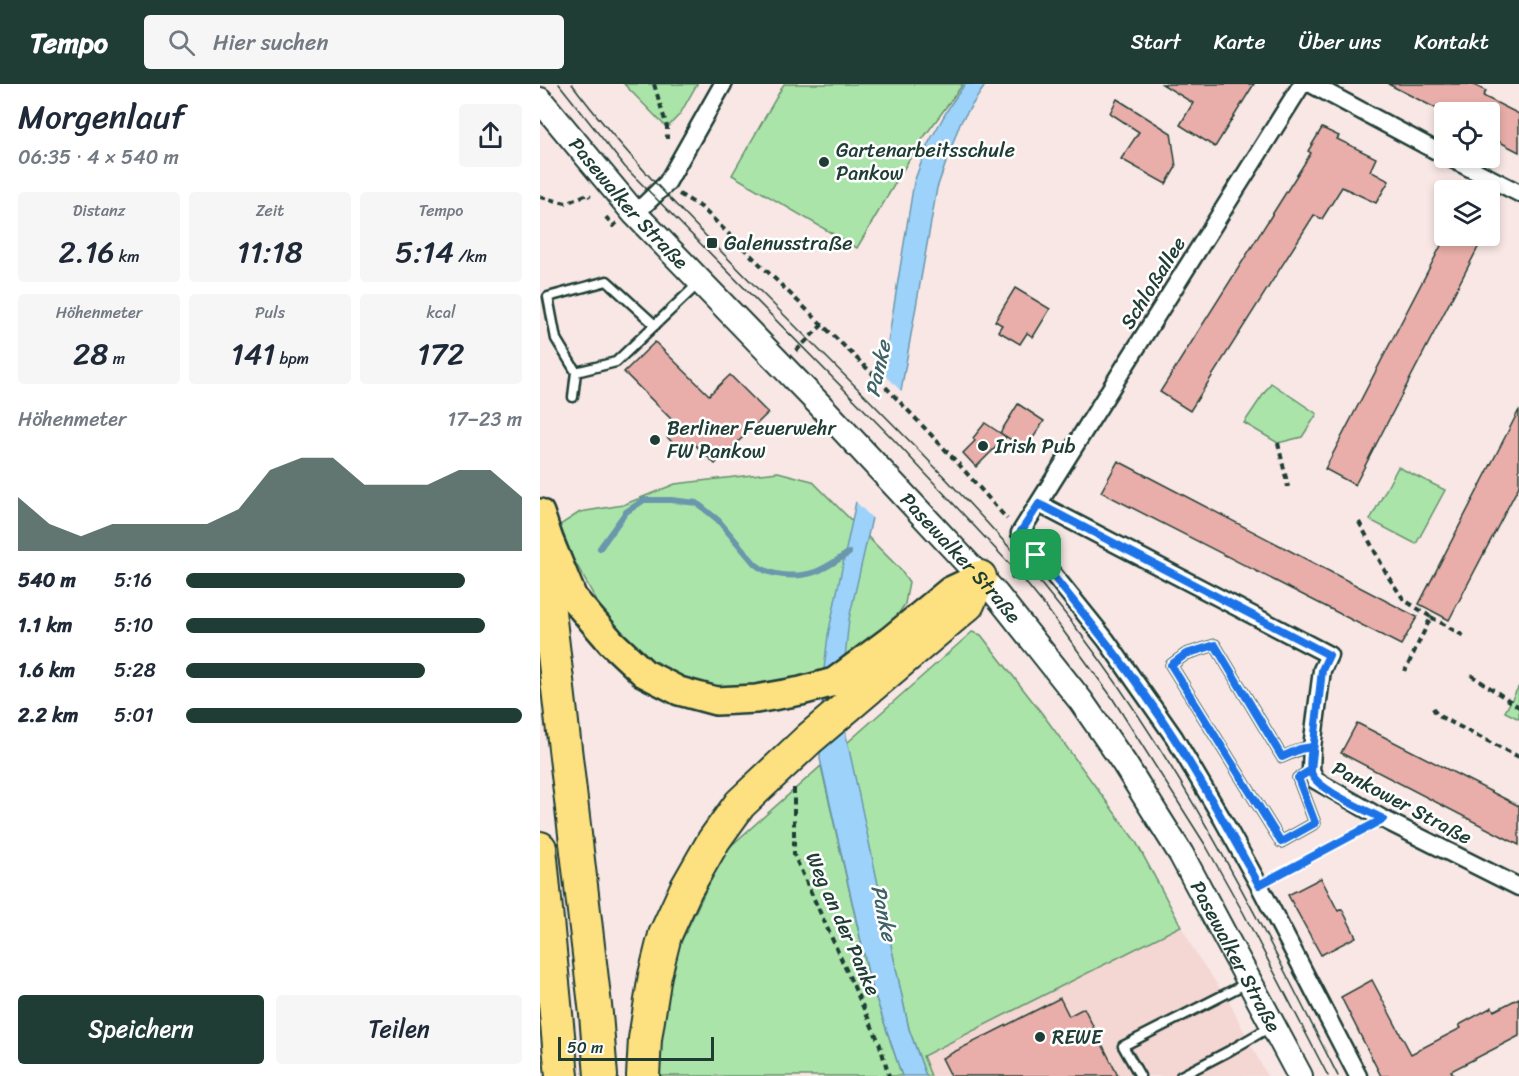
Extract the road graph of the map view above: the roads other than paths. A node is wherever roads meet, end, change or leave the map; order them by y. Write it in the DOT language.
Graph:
graph roads {
  1 [pos="723,84"];
  2 [pos="1302,84"];
  3 [pos="1311,84"];
  4 [pos="540,100"];
  5 [pos="1434,150"];
  6 [pos="1470,168"];
  7 [pos="1519,193"];
  8 [pos="635,214"];
  9 [pos="700,282"];
  10 [pos="655,325"];
  11 [pos="576,372"];
  12 [pos="573,397"];
  13 [pos="1039,504"];
  14 [pos="540,513"];
  15 [pos="540,565"];
  16 [pos="988,585"];
  17 [pos="1312,747"];
  18 [pos="1311,770"];
  19 [pos="540,848"];
  20 [pos="1519,887"];
  21 [pos="1250,982"];
  22 [pos="1273,1025"];
  23 [pos="562,1076"];
  24 [pos="601,1076"];
  25 [pos="643,1076"];
  26 [pos="1140,1076"];
  27 [pos="1181,1076"];
  28 [pos="1300,1076"];
  29 [pos="1358,1076"];
  1 -- 8 [label="street"];
  2 -- 13 [label="street, Schloßallee"];
  3 -- 5 [label="street"];
  4 -- 8 [label="main road, Pasewalker Straße"];
  6 -- 7 [label="street"];
  8 -- 9 [label="main road, Pasewalker Straße"];
  9 -- 10 [label="lane"];
  9 -- 16 [label="main road, Pasewalker Straße"];
  10 -- 11 [label="lane"];
  10 -- 11 [label="lane"];
  11 -- 12 [label="lane"];
  13 -- 17 [label="street, Pankower Straße"];
  13 -- 29 [label="street, Schloßallee"];
  14 -- 16 [label="main road"];
  15 -- 24 [label="highway"];
  16 -- 21 [label="main road, Pasewalker Straße"];
  16 -- 25 [label="highway"];
  17 -- 18 [label="street, Pankower Straße"];
  17 -- 18 [label="lane"];
  18 -- 20 [label="street, Pankower Straße"];
  19 -- 23 [label="highway"];
  21 -- 22 [label="main road, Pasewalker Straße"];
  21 -- 26 [label="lane"];
  22 -- 27 [label="lane"];
  22 -- 28 [label="main road, Pasewalker Straße"];
}
